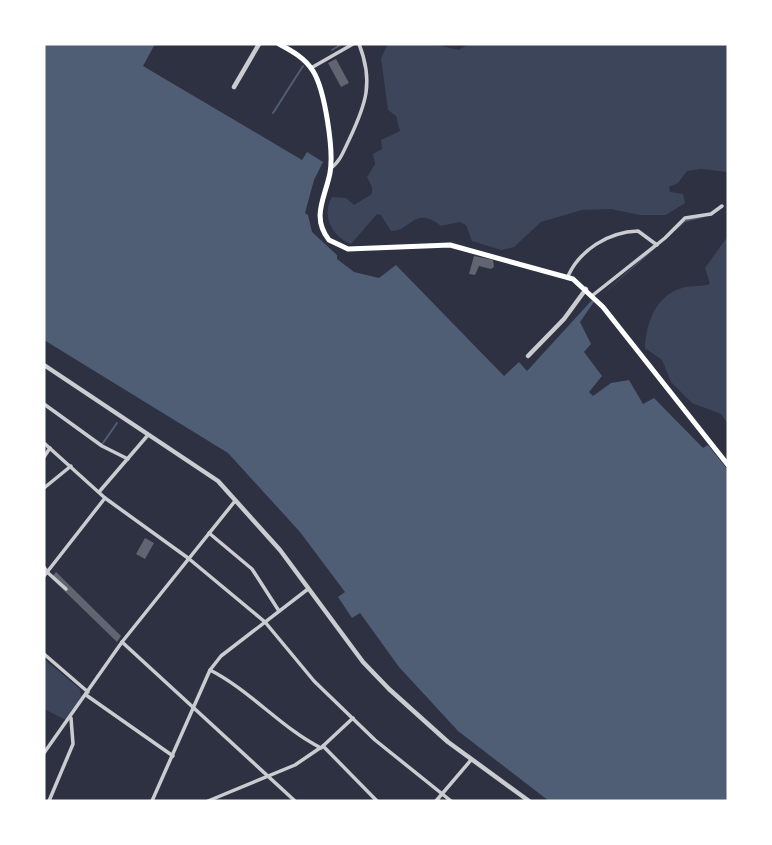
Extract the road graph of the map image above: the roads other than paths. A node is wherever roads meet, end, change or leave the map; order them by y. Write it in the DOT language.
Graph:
graph roads {
  1 [pos="259,44"];
  2 [pos="279,44"];
  3 [pos="353,44"];
  4 [pos="359,44"];
  5 [pos="311,68"];
  6 [pos="234,87"];
  7 [pos="331,168"];
  8 [pos="722,206"];
  9 [pos="657,245"];
  10 [pos="568,276"];
  11 [pos="586,289"];
  12 [pos="593,295"];
  13 [pos="528,356"];
  14 [pos="44,365"];
  15 [pos="44,404"];
  16 [pos="149,433"];
  17 [pos="44,443"];
  18 [pos="50,448"];
  19 [pos="44,457"];
  20 [pos="128,459"];
  21 [pos="728,465"];
  22 [pos="71,467"];
  23 [pos="44,488"];
  24 [pos="99,492"];
  25 [pos="105,498"];
  26 [pos="237,499"];
  27 [pos="209,533"];
  28 [pos="188,558"];
  29 [pos="45,572"];
  30 [pos="309,588"];
  31 [pos="66,589"];
  32 [pos="279,611"];
  33 [pos="265,621"];
  34 [pos="122,642"];
  35 [pos="44,654"];
  36 [pos="210,670"];
  37 [pos="87,694"];
  38 [pos="194,707"];
  39 [pos="71,717"];
  40 [pos="353,718"];
  41 [pos="322,747"];
  42 [pos="44,753"];
  43 [pos="173,756"];
  44 [pos="471,760"];
  45 [pos="269,777"];
  46 [pos="444,794"];
  47 [pos="49,801"];
  48 [pos="152,801"];
  49 [pos="208,801"];
  50 [pos="296,801"];
  51 [pos="377,801"];
  52 [pos="436,801"];
  53 [pos="451,801"];
  54 [pos="529,801"];
  1 -- 6 [label="street"];
  2 -- 5 [label="highway"];
  3 -- 5 [label="street"];
  4 -- 7 [label="street"];
  5 -- 7 [label="highway"];
  7 -- 10 [label="highway"];
  8 -- 9 [label="street"];
  9 -- 10 [label="street"];
  9 -- 12 [label="street"];
  10 -- 11 [label="highway"];
  11 -- 12 [label="highway"];
  11 -- 13 [label="street"];
  12 -- 21 [label="highway"];
  14 -- 16 [label="street"];
  15 -- 20 [label="street"];
  16 -- 20 [label="street"];
  16 -- 26 [label="street"];
  17 -- 18 [label="street"];
  18 -- 19 [label="street"];
  18 -- 22 [label="street"];
  20 -- 24 [label="street"];
  22 -- 23 [label="street"];
  22 -- 24 [label="street"];
  24 -- 25 [label="street"];
  25 -- 28 [label="street"];
  25 -- 29 [label="street"];
  26 -- 27 [label="street"];
  26 -- 30 [label="street"];
  27 -- 28 [label="street"];
  27 -- 32 [label="street"];
  28 -- 33 [label="street"];
  28 -- 34 [label="street"];
  29 -- 31 [label="street"];
  30 -- 32 [label="street"];
  30 -- 44 [label="street"];
  32 -- 33 [label="street"];
  33 -- 36 [label="street"];
  33 -- 40 [label="street"];
  34 -- 37 [label="street"];
  34 -- 38 [label="street"];
  35 -- 37 [label="street"];
  36 -- 38 [label="street"];
  36 -- 41 [label="street"];
  37 -- 39 [label="street"];
  37 -- 43 [label="street"];
  38 -- 43 [label="street"];
  38 -- 45 [label="street"];
  39 -- 42 [label="street"];
  39 -- 47 [label="street"];
  40 -- 41 [label="street"];
  40 -- 46 [label="street"];
  41 -- 45 [label="street"];
  41 -- 51 [label="street"];
  43 -- 48 [label="street"];
  44 -- 46 [label="street"];
  44 -- 54 [label="street"];
  45 -- 49 [label="street"];
  45 -- 50 [label="street"];
  46 -- 52 [label="street"];
  46 -- 53 [label="street"];
}
